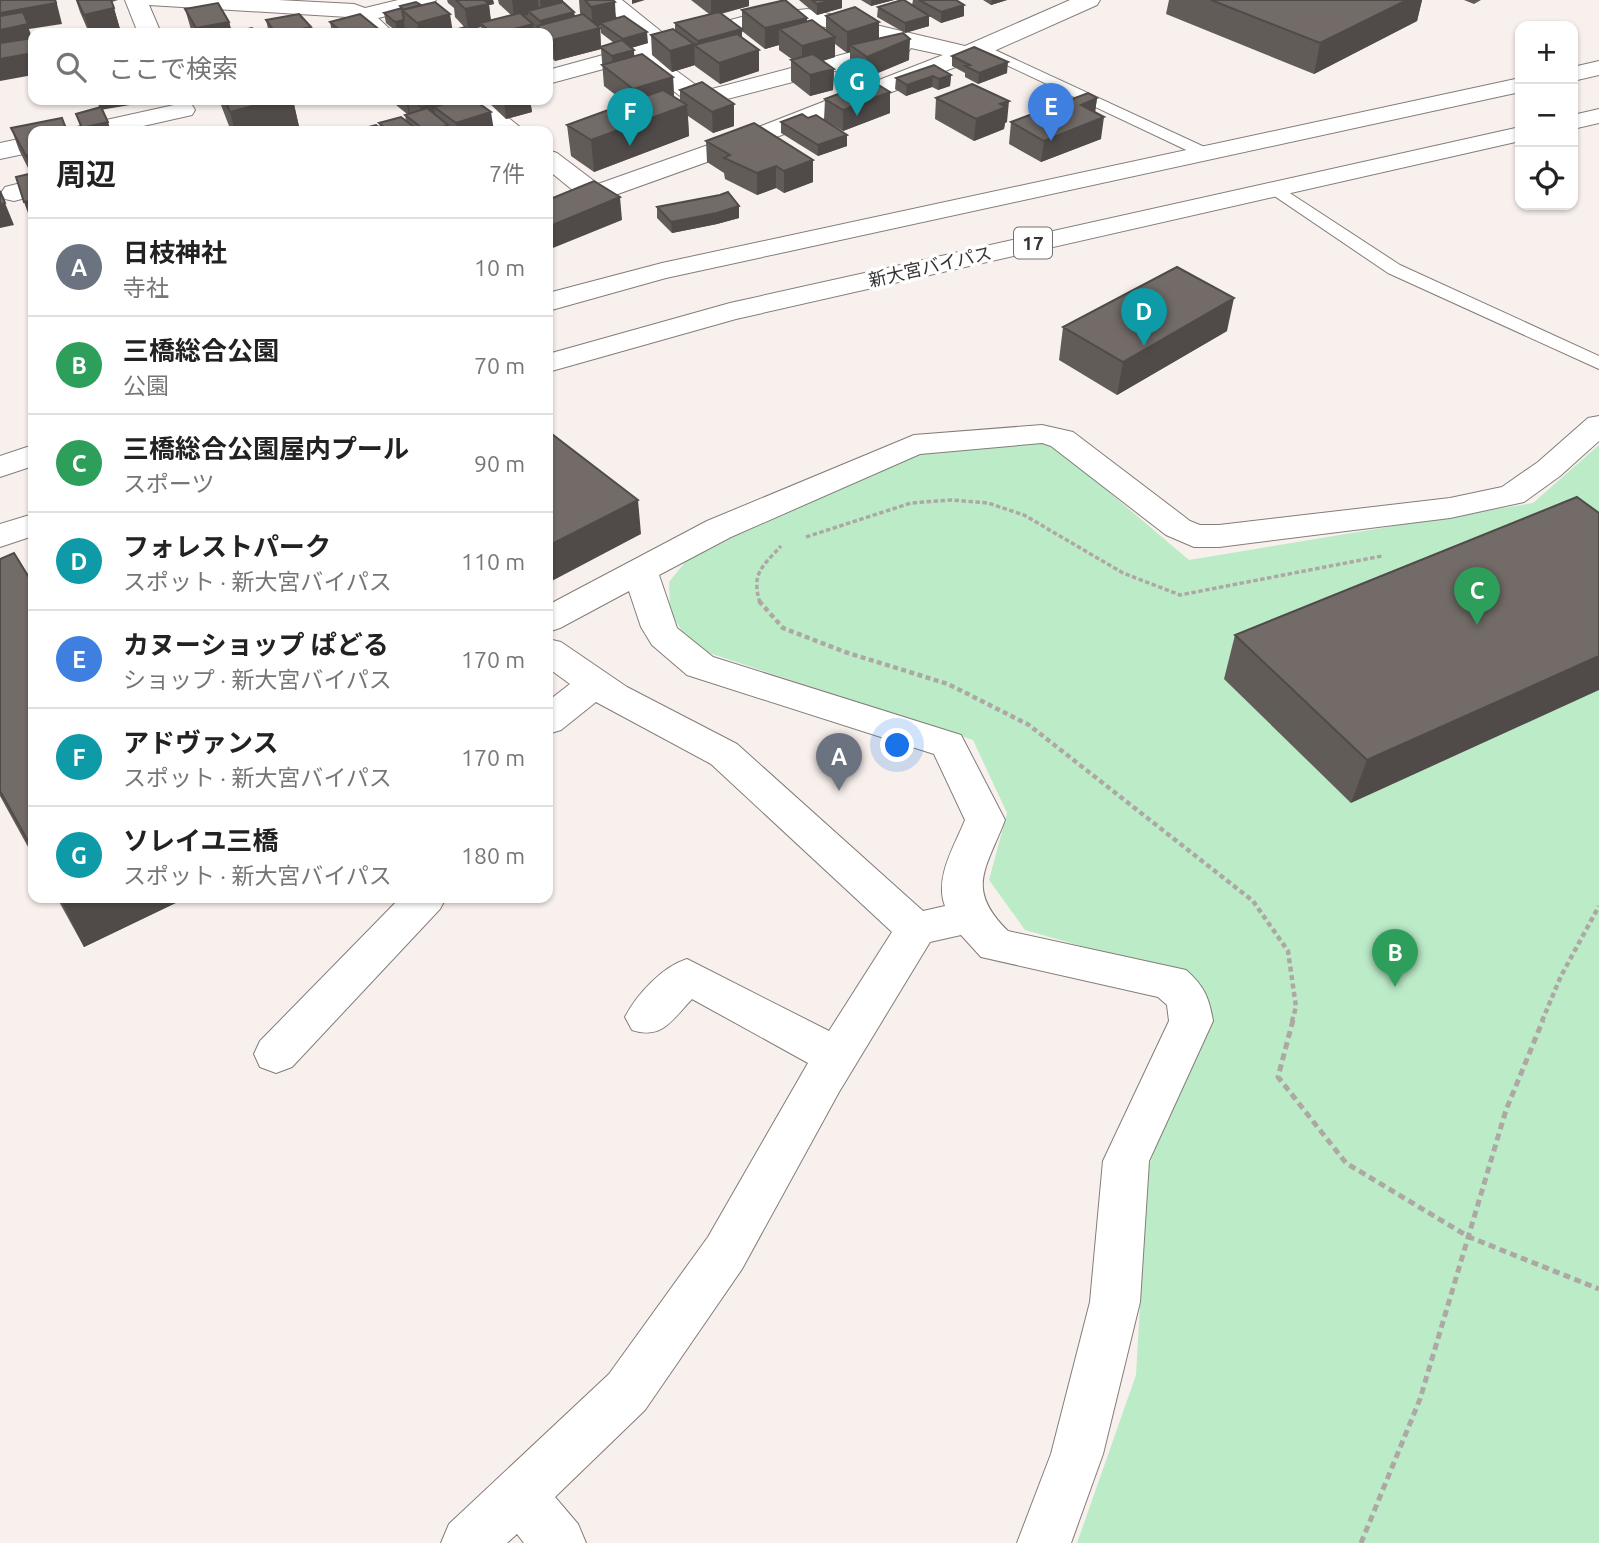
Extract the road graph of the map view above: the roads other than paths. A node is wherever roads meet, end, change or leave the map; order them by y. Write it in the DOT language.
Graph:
graph roads {
  1 [pos="136,0"];
  2 [pos="157,0"];
  3 [pos="425,0"];
  4 [pos="609,1"];
  5 [pos="1074,3"];
  6 [pos="585,9"];
  7 [pos="891,10"];
  8 [pos="361,16"];
  9 [pos="845,24"];
  10 [pos="144,28"];
  11 [pos="377,28"];
  12 [pos="919,42"];
  13 [pos="663,44"];
  14 [pos="975,51"];
  15 [pos="636,52"];
  16 [pos="1599,68"];
  17 [pos="1578,73"];
  18 [pos="553,76"];
  19 [pos="1515,86"];
  20 [pos="478,105"];
  21 [pos="183,114"];
  22 [pos="1599,116"];
  23 [pos="1578,121"];
  24 [pos="116,126"];
  25 [pos="505,126"];
  26 [pos="1515,135"];
  27 [pos="28,145"];
  28 [pos="0,151"];
  29 [pos="1205,153"];
  30 [pos="553,162"];
  31 [pos="1276,189"];
  32 [pos="593,192"];
  33 [pos="553,209"];
  34 [pos="553,301"];
  35 [pos="553,362"];
  36 [pos="1599,363"];
  37 [pos="1599,425"];
  38 [pos="28,457"];
  39 [pos="0,467"];
  40 [pos="28,526"];
  41 [pos="0,536"];
  42 [pos="641,572"];
  43 [pos="553,617"];
  44 [pos="553,654"];
  45 [pos="595,682"];
  46 [pos="553,717"];
  47 [pos="420,903"];
  48 [pos="968,917"];
  49 [pos="916,929"];
  50 [pos="647,1017"];
  51 [pos="275,1054"];
  52 [pos="836,1057"];
  53 [pos="519,1495"];
  54 [pos="468,1543"];
  55 [pos="559,1543"];
  56 [pos="1044,1543"];
  1 -- 10 [label="main road"];
  2 -- 8 [label="main road"];
  3 -- 8 [label="main road"];
  4 -- 6 [label="main road"];
  4 -- 13 [label="main road"];
  5 -- 14 [label="main road"];
  7 -- 9 [label="main road"];
  8 -- 11 [label="main road"];
  9 -- 12 [label="main road"];
  9 -- 13 [label="main road"];
  12 -- 14 [label="main road"];
  12 -- 15 [label="main road"];
  13 -- 15 [label="main road"];
  14 -- 29 [label="lane"];
  14 -- 32 [label="main road"];
  15 -- 18 [label="main road"];
  16 -- 17 [label="main road"];
  19 -- 29 [label="main road"];
  20 -- 25 [label="main road"];
  21 -- 24 [label="main road"];
  22 -- 23 [label="main road"];
  26 -- 31 [label="main road, 新大宮バイパス / 17"];
  27 -- 28 [label="main road"];
  29 -- 34 [label="main road"];
  30 -- 32 [label="main road"];
  31 -- 35 [label="main road, 新大宮バイパス / 17"];
  31 -- 36 [label="lane"];
  32 -- 33 [label="main road"];
  37 -- 42 [label="main road"];
  38 -- 39 [label="main road"];
  40 -- 41 [label="main road"];
  42 -- 43 [label="main road"];
  42 -- 48 [label="main road"];
  44 -- 45 [label="main road"];
  45 -- 46 [label="main road"];
  45 -- 49 [label="main road"];
  47 -- 51 [label="main road"];
  48 -- 49 [label="main road"];
  48 -- 56 [label="main road"];
  49 -- 52 [label="main road"];
  50 -- 52 [label="main road"];
  52 -- 53 [label="main road"];
  53 -- 54 [label="main road"];
  53 -- 55 [label="main road"];
}
